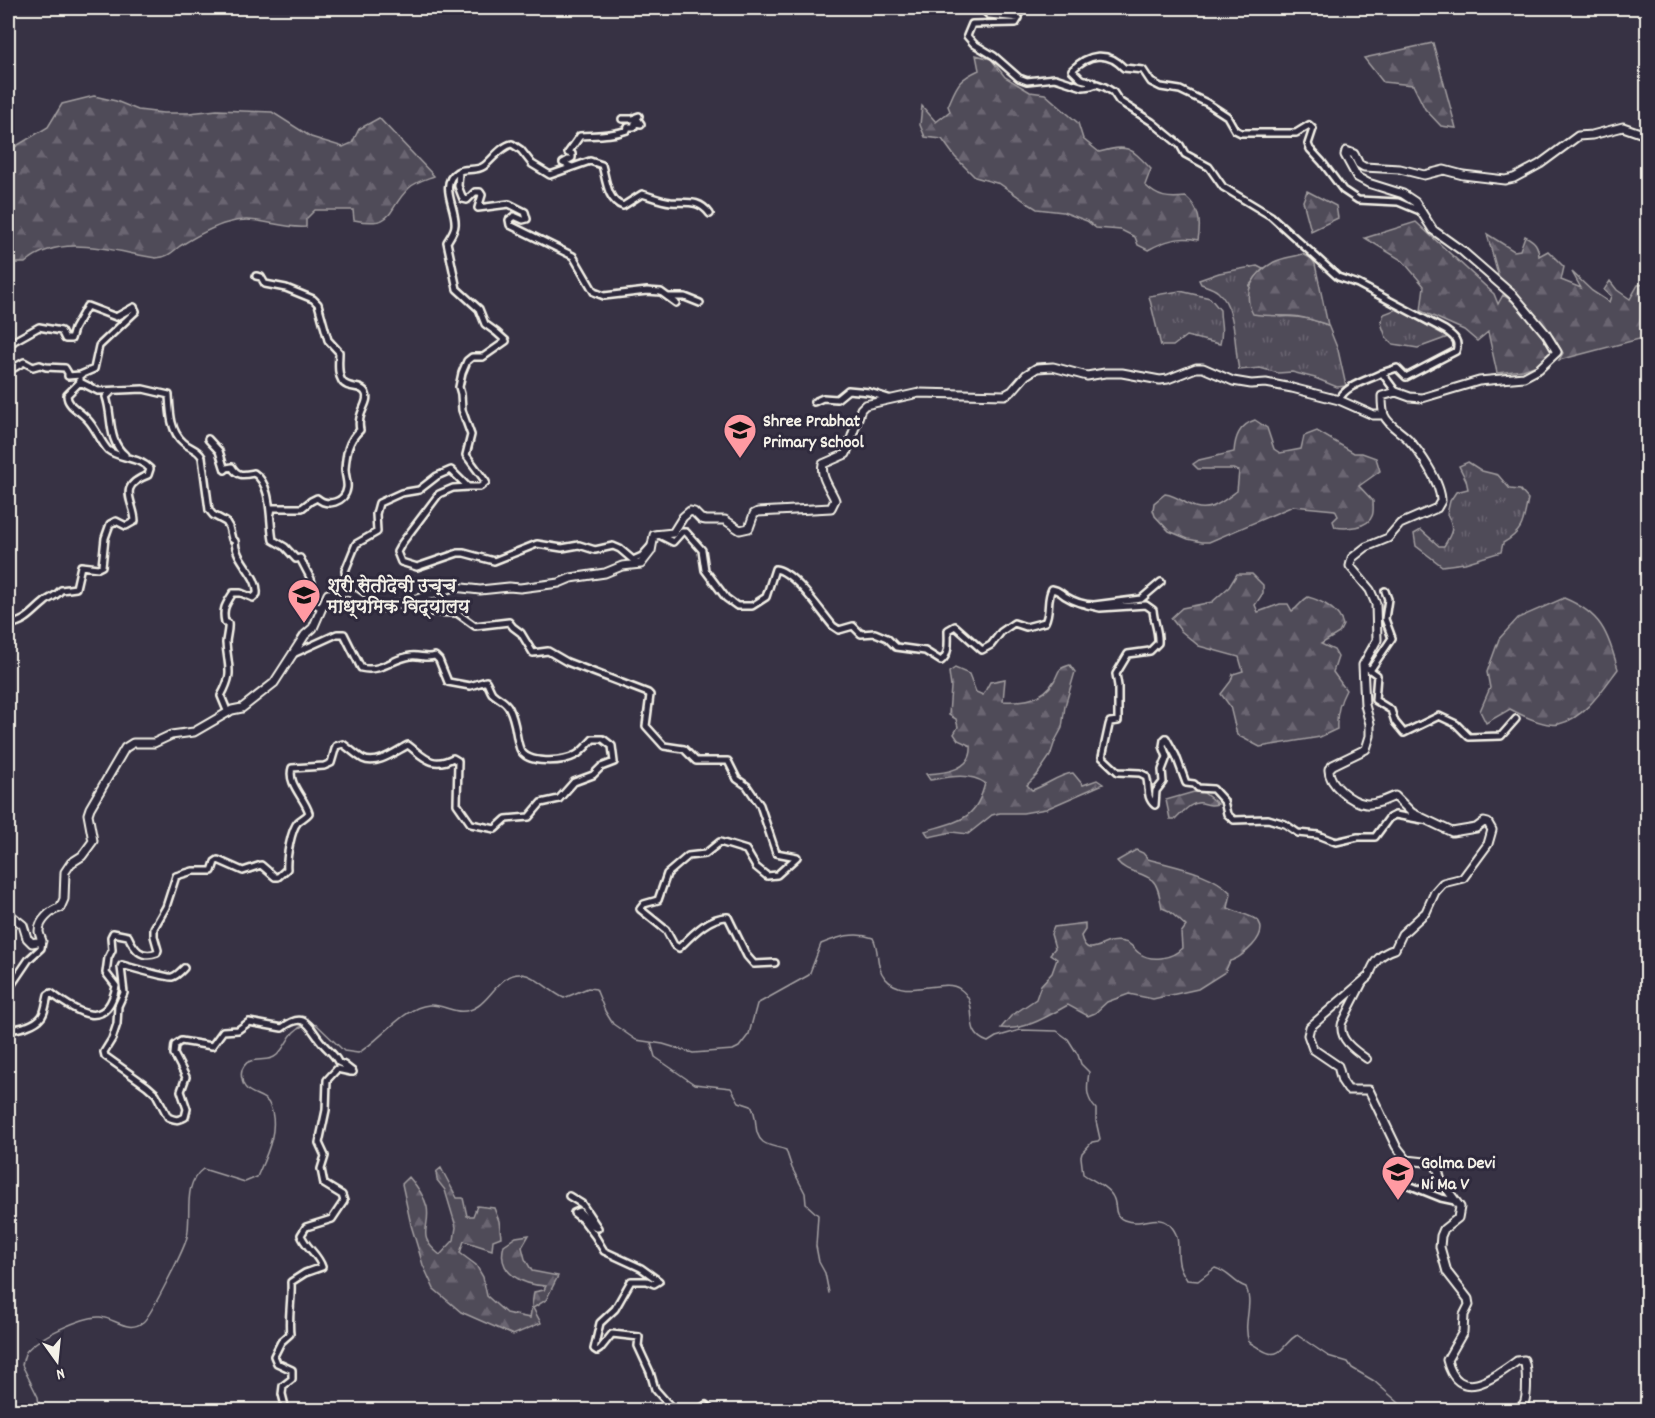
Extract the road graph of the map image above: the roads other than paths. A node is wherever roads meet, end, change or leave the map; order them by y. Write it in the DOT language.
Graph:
graph roads {
  1 [pos="981,8"];
  2 [pos="1091,86"];
  3 [pos="622,119"];
  4 [pos="1647,130"];
  5 [pos="572,167"];
  6 [pos="459,171"];
  7 [pos="1423,213"];
  8 [pos="711,214"];
  9 [pos="256,276"];
  10 [pos="669,297"];
  11 [pos="676,303"];
  12 [pos="700,303"];
  13 [pos="8,352"];
  14 [pos="8,367"];
  15 [pos="1383,373"];
  16 [pos="80,375"];
  17 [pos="80,382"];
  18 [pos="112,391"];
  19 [pos="1396,392"];
  20 [pos="892,399"];
  21 [pos="1339,400"];
  22 [pos="814,402"];
  23 [pos="1384,415"];
  24 [pos="208,439"];
  25 [pos="128,457"];
  26 [pos="468,487"];
  27 [pos="271,513"];
  28 [pos="657,534"];
  29 [pos="652,545"];
  30 [pos="1161,582"];
  31 [pos="348,591"];
  32 [pos="1385,591"];
  33 [pos="407,602"];
  34 [pos="1087,605"];
  35 [pos="321,608"];
  36 [pos="8,625"];
  37 [pos="292,655"];
  38 [pos="1363,665"];
  39 [pos="1371,669"];
  40 [pos="228,713"];
  41 [pos="1516,719"];
  42 [pos="1428,821"];
  43 [pos="8,913"];
  44 [pos="42,941"];
  45 [pos="775,963"];
  46 [pos="184,968"];
  47 [pos="1363,982"];
  48 [pos="8,990"];
  49 [pos="8,1029"];
  50 [pos="1367,1059"];
  51 [pos="1406,1184"];
  52 [pos="569,1196"];
  53 [pos="1455,1201"];
  54 [pos="286,1410"];
  55 [pos="680,1410"];
  56 [pos="698,1410"];
  57 [pos="711,1410"];
  58 [pos="1514,1410"];
  1 -- 2 [label="street"];
  2 -- 7 [label="street"];
  2 -- 15 [label="street"];
  3 -- 5 [label="street"];
  4 -- 7 [label="main road"];
  5 -- 6 [label="street"];
  5 -- 8 [label="street"];
  6 -- 10 [label="street"];
  6 -- 26 [label="street"];
  7 -- 19 [label="main road"];
  9 -- 27 [label="street"];
  10 -- 11 [label="street"];
  10 -- 12 [label="street"];
  13 -- 16 [label="street"];
  14 -- 16 [label="street"];
  15 -- 19 [label="street"];
  15 -- 21 [label="street"];
  16 -- 17 [label="street"];
  17 -- 18 [label="street"];
  17 -- 25 [label="street"];
  18 -- 25 [label="street"];
  18 -- 40 [label="street"];
  19 -- 23 [label="main road"];
  20 -- 21 [label="main road"];
  20 -- 22 [label="street"];
  20 -- 28 [label="main road"];
  21 -- 23 [label="main road"];
  23 -- 38 [label="main road"];
  24 -- 27 [label="street"];
  25 -- 36 [label="street"];
  26 -- 29 [label="street"];
  26 -- 31 [label="street"];
  27 -- 35 [label="street"];
  28 -- 29 [label="main road"];
  28 -- 34 [label="street"];
  29 -- 33 [label="main road"];
  30 -- 34 [label="street"];
  31 -- 33 [label="main road"];
  31 -- 35 [label="main road"];
  32 -- 39 [label="street"];
  33 -- 45 [label="street"];
  34 -- 42 [label="street"];
  35 -- 37 [label="main road"];
  37 -- 40 [label="main road"];
  37 -- 49 [label="street"];
  38 -- 39 [label="street"];
  38 -- 42 [label="main road"];
  39 -- 41 [label="street"];
  40 -- 44 [label="main road"];
  42 -- 47 [label="main road"];
  43 -- 44 [label="main road"];
  44 -- 48 [label="street"];
  46 -- 54 [label="street"];
  47 -- 50 [label="street"];
  47 -- 53 [label="main road"];
  51 -- 53 [label="street"];
  52 -- 55 [label="street"];
  53 -- 58 [label="main road"];
  56 -- 57 [label="street"];
}
